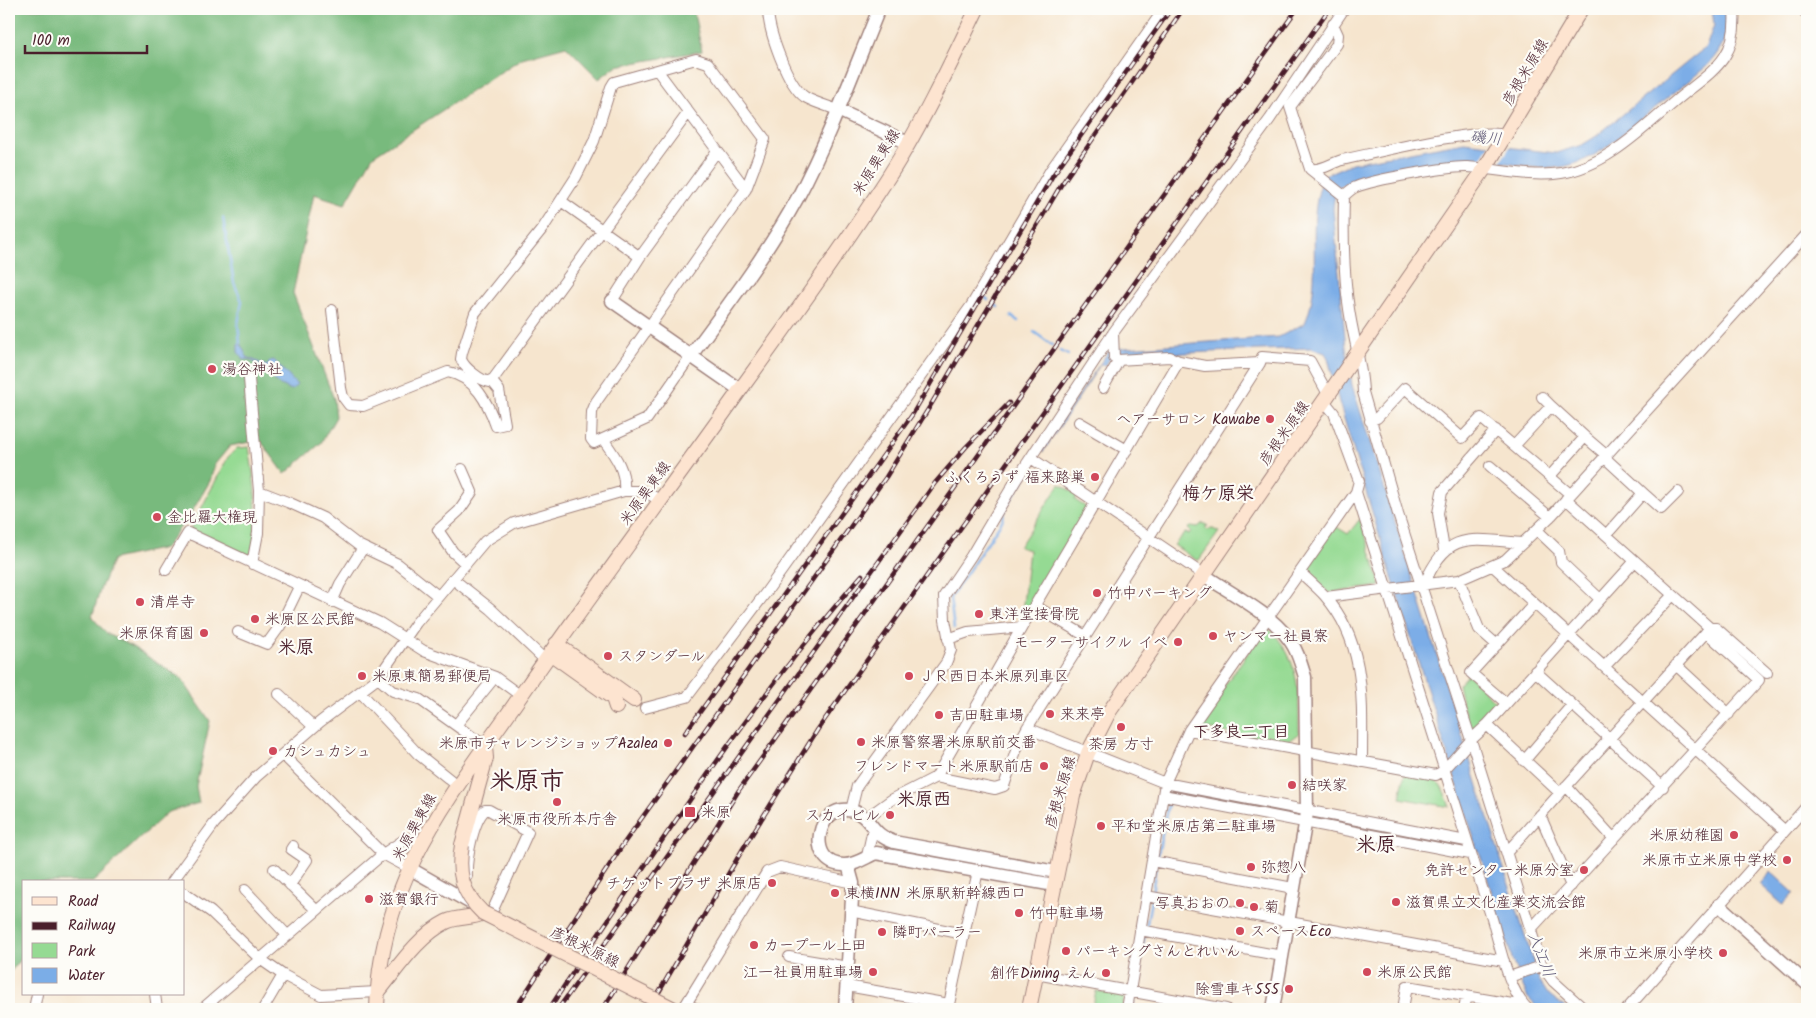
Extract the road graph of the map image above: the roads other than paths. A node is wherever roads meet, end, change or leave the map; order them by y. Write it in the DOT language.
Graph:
graph roads {
  1 [pos="768,9"];
  2 [pos="879,9"];
  3 [pos="977,9"];
  4 [pos="1164,9"];
  5 [pos="1344,9"];
  6 [pos="1582,9"];
  7 [pos="1734,9"];
  8 [pos="1804,9"];
  9 [pos="1807,12"];
  10 [pos="1333,24"];
  11 [pos="657,70"];
  12 [pos="838,110"];
  13 [pos="688,113"];
  14 [pos="1505,138"];
  15 [pos="908,143"];
  16 [pos="717,151"];
  17 [pos="1486,167"];
  18 [pos="1312,171"];
  19 [pos="746,189"];
  20 [pos="1342,195"];
  21 [pos="561,201"];
  22 [pos="602,231"];
  23 [pos="1807,234"];
  24 [pos="640,257"];
  25 [pos="612,301"];
  26 [pos="332,310"];
  27 [pos="649,327"];
  28 [pos="1113,333"];
  29 [pos="690,357"];
  30 [pos="1356,358"];
  31 [pos="1117,359"];
  32 [pos="1179,361"];
  33 [pos="1260,363"];
  34 [pos="249,379"];
  35 [pos="492,380"];
  36 [pos="1103,388"];
  37 [pos="740,390"];
  38 [pos="1328,397"];
  39 [pos="1542,397"];
  40 [pos="1551,406"];
  41 [pos="1370,421"];
  42 [pos="1079,422"];
  43 [pos="1496,430"];
  44 [pos="1585,437"];
  45 [pos="603,439"];
  46 [pos="1515,445"];
  47 [pos="1127,450"];
  48 [pos="1605,456"];
  49 [pos="1031,458"];
  50 [pos="1490,466"];
  51 [pos="462,469"];
  52 [pos="1550,476"];
  53 [pos="259,491"];
  54 [pos="624,491"];
  55 [pos="1356,492"];
  56 [pos="1678,492"];
  57 [pos="1643,493"];
  58 [pos="1568,496"];
  59 [pos="660,500"];
  60 [pos="1096,502"];
  61 [pos="1550,517"];
  62 [pos="1536,530"];
  63 [pos="1606,534"];
  64 [pos="1149,536"];
  65 [pos="1523,543"];
  66 [pos="363,548"];
  67 [pos="1444,550"];
  68 [pos="1635,560"];
  69 [pos="252,564"];
  70 [pos="466,564"];
  71 [pos="1493,566"];
  72 [pos="166,570"];
  73 [pos="1300,572"];
  74 [pos="1204,575"];
  75 [pos="453,579"];
  76 [pos="1459,580"];
  77 [pos="1421,585"];
  78 [pos="299,587"];
  79 [pos="1389,589"];
  80 [pos="438,596"];
  81 [pos="1672,596"];
  82 [pos="1326,597"];
  83 [pos="1600,599"];
  84 [pos="332,602"];
  85 [pos="1534,604"];
  86 [pos="1035,606"];
  87 [pos="1268,619"];
  88 [pos="1022,627"];
  89 [pos="1708,630"];
  90 [pos="238,632"];
  91 [pos="1569,633"];
  92 [pos="1084,635"];
  93 [pos="406,639"];
  94 [pos="948,639"];
  95 [pos="1497,645"];
  96 [pos="551,652"];
  97 [pos="1676,665"];
  98 [pos="1606,666"];
  99 [pos="1536,671"];
  100 [pos="1767,673"];
  101 [pos="495,677"];
  102 [pos="378,678"];
  103 [pos="360,692"];
  104 [pos="279,694"];
  105 [pos="521,696"];
  106 [pos="1643,702"];
  107 [pos="1506,703"];
  108 [pos="639,704"];
  109 [pos="1572,705"];
  110 [pos="616,707"];
  111 [pos="1729,714"];
  112 [pos="456,725"];
  113 [pos="1487,725"];
  114 [pos="314,727"];
  115 [pos="1027,728"];
  116 [pos="1189,730"];
  117 [pos="1610,738"];
  118 [pos="1469,742"];
  119 [pos="485,746"];
  120 [pos="1697,749"];
  121 [pos="1306,751"];
  122 [pos="1088,754"];
  123 [pos="283,755"];
  124 [pos="1524,761"];
  125 [pos="1362,762"];
  126 [pos="1446,768"];
  127 [pos="936,776"];
  128 [pos="1165,783"];
  129 [pos="458,786"];
  130 [pos="1663,787"];
  131 [pos="1563,789"];
  132 [pos="1168,796"];
  133 [pos="1807,806"];
  134 [pos="851,810"];
  135 [pos="1540,815"];
  136 [pos="1307,816"];
  137 [pos="869,824"];
  138 [pos="1785,831"];
  139 [pos="1614,839"];
  140 [pos="421,843"];
  141 [pos="293,846"];
  142 [pos="1468,847"];
  143 [pos="1507,852"];
  144 [pos="383,854"];
  145 [pos="867,856"];
  146 [pos="1156,862"];
  147 [pos="848,865"];
  148 [pos="409,868"];
  149 [pos="274,869"];
  150 [pos="978,871"];
  151 [pos="1055,879"];
  152 [pos="174,880"];
  153 [pos="853,883"];
  154 [pos="290,885"];
  155 [pos="1571,886"];
  156 [pos="1293,888"];
  157 [pos="245,890"];
  158 [pos="185,894"];
  159 [pos="1150,897"];
  160 [pos="1719,905"];
  161 [pos="316,910"];
  162 [pos="483,911"];
  163 [pos="850,911"];
  164 [pos="1288,922"];
  165 [pos="1531,929"];
  166 [pos="1144,931"];
  167 [pos="964,934"];
  168 [pos="287,935"];
  169 [pos="532,936"];
  170 [pos="1282,956"];
  171 [pos="789,957"];
  172 [pos="260,959"];
  173 [pos="1504,962"];
  174 [pos="848,967"];
  175 [pos="1540,967"];
  176 [pos="1036,974"];
  177 [pos="283,975"];
  178 [pos="1513,976"];
  179 [pos="1807,984"];
  180 [pos="847,986"];
  181 [pos="377,992"];
  182 [pos="1134,992"];
  183 [pos="37,996"];
  184 [pos="155,996"];
  185 [pos="1467,996"];
  186 [pos="681,1007"];
  187 [pos="949,1007"];
  188 [pos="1525,1008"];
  189 [pos="34,1009"];
  190 [pos="157,1009"];
  191 [pos="202,1009"];
  192 [pos="263,1009"];
  193 [pos="377,1009"];
  194 [pos="697,1009"];
  195 [pos="845,1009"];
  196 [pos="1030,1009"];
  197 [pos="1127,1009"];
  198 [pos="1226,1009"];
  199 [pos="1273,1009"];
  200 [pos="1403,1009"];
  201 [pos="1464,1009"];
  202 [pos="1584,1009"];
  203 [pos="1627,1009"];
  1 -- 12 [label="street"];
  2 -- 12 [label="street"];
  3 -- 15 [label="main road, 米原栗東線"];
  4 -- 108 [label="street"];
  5 -- 10 [label="street"];
  6 -- 14 [label="main road, 彦根米原線"];
  7 -- 17 [label="street"];
  8 -- 9 [label="street"];
  10 -- 18 [label="street"];
  10 -- 28 [label="street"];
  11 -- 13 [label="street"];
  11 -- 19 [label="street"];
  11 -- 21 [label="street"];
  12 -- 15 [label="street"];
  12 -- 29 [label="street"];
  13 -- 16 [label="street"];
  13 -- 22 [label="street"];
  14 -- 17 [label="main road, 彦根米原線"];
  14 -- 18 [label="street"];
  15 -- 37 [label="main road, 米原栗東線"];
  16 -- 19 [label="street"];
  16 -- 24 [label="street"];
  17 -- 20 [label="street"];
  17 -- 30 [label="main road, 彦根米原線"];
  18 -- 20 [label="street"];
  19 -- 27 [label="street"];
  20 -- 30 [label="street"];
  21 -- 22 [label="street"];
  21 -- 35 [label="street"];
  22 -- 24 [label="street"];
  22 -- 35 [label="street"];
  23 -- 48 [label="street"];
  24 -- 25 [label="street"];
  25 -- 27 [label="street"];
  26 -- 35 [label="street"];
  27 -- 29 [label="street"];
  27 -- 45 [label="street"];
  28 -- 31 [label="street"];
  28 -- 49 [label="street"];
  29 -- 37 [label="street"];
  29 -- 45 [label="street"];
  30 -- 38 [label="main road, 彦根米原線"];
  30 -- 41 [label="street"];
  31 -- 32 [label="street"];
  31 -- 36 [label="street"];
  32 -- 33 [label="street"];
  32 -- 47 [label="street"];
  33 -- 38 [label="street"];
  33 -- 64 [label="street"];
  34 -- 53 [label="street"];
  37 -- 59 [label="main road, 米原栗東線"];
  38 -- 55 [label="street"];
  38 -- 74 [label="main road, 彦根米原線"];
  39 -- 40 [label="street"];
  40 -- 44 [label="street"];
  40 -- 46 [label="street"];
  41 -- 43 [label="street"];
  41 -- 77 [label="street"];
  42 -- 47 [label="street"];
  43 -- 46 [label="street"];
  43 -- 67 [label="street"];
  44 -- 48 [label="street"];
  44 -- 52 [label="street"];
  45 -- 54 [label="street"];
  46 -- 52 [label="street"];
  47 -- 60 [label="street"];
  48 -- 57 [label="street"];
  48 -- 58 [label="street"];
  49 -- 60 [label="street"];
  49 -- 94 [label="street"];
  50 -- 61 [label="street"];
  51 -- 70 [label="street"];
  52 -- 58 [label="street"];
  53 -- 66 [label="street"];
  53 -- 69 [label="street"];
  54 -- 59 [label="street"];
  54 -- 70 [label="street"];
  55 -- 73 [label="street"];
  55 -- 79 [label="street"];
  56 -- 57 [label="street"];
  57 -- 63 [label="street"];
  58 -- 61 [label="street"];
  58 -- 63 [label="street"];
  59 -- 96 [label="main road, 米原栗東線"];
  60 -- 64 [label="street"];
  60 -- 86 [label="street"];
  61 -- 62 [label="street"];
  62 -- 65 [label="street"];
  62 -- 83 [label="street"];
  63 -- 68 [label="street"];
  64 -- 74 [label="street"];
  64 -- 92 [label="street"];
  65 -- 67 [label="street"];
  65 -- 71 [label="street"];
  66 -- 80 [label="street"];
  66 -- 84 [label="street"];
  67 -- 77 [label="street"];
  68 -- 81 [label="street"];
  68 -- 83 [label="street"];
  69 -- 72 [label="street"];
  69 -- 78 [label="street"];
  70 -- 75 [label="street"];
  71 -- 76 [label="street"];
  71 -- 85 [label="street"];
  73 -- 82 [label="street"];
  73 -- 87 [label="street"];
  74 -- 87 [label="street"];
  74 -- 122 [label="main road, 彦根米原線"];
  75 -- 80 [label="street"];
  75 -- 96 [label="street"];
  76 -- 77 [label="street"];
  76 -- 95 [label="street"];
  77 -- 79 [label="street"];
  77 -- 118 [label="street"];
  78 -- 84 [label="street"];
  78 -- 90 [label="street"];
  79 -- 82 [label="street"];
  79 -- 126 [label="street"];
  80 -- 93 [label="street"];
  81 -- 89 [label="street"];
  81 -- 98 [label="street"];
  82 -- 125 [label="street"];
  83 -- 91 [label="street"];
  84 -- 93 [label="street"];
  85 -- 91 [label="street"];
  85 -- 95 [label="street"];
  86 -- 88 [label="street"];
  86 -- 92 [label="street"];
  87 -- 116 [label="street"];
  87 -- 121 [label="street"];
  88 -- 94 [label="street"];
  88 -- 127 [label="street"];
  89 -- 97 [label="street"];
  89 -- 100 [label="street"];
  89 -- 111 [label="street"];
  91 -- 98 [label="street"];
  91 -- 99 [label="street"];
  92 -- 115 [label="street"];
  93 -- 101 [label="street"];
  93 -- 102 [label="street"];
  94 -- 134 [label="street"];
  95 -- 107 [label="street"];
  96 -- 105 [label="main road, 米原栗東線"];
  96 -- 108 [label="main road"];
  96 -- 110 [label="main road"];
  97 -- 106 [label="street"];
  97 -- 111 [label="street"];
  98 -- 106 [label="street"];
  99 -- 107 [label="street"];
  99 -- 109 [label="street"];
  101 -- 105 [label="street"];
  101 -- 112 [label="street"];
  102 -- 103 [label="street"];
  102 -- 112 [label="street"];
  103 -- 114 [label="street"];
  103 -- 129 [label="street"];
  104 -- 114 [label="street"];
  105 -- 119 [label="main road, 米原栗東線"];
  106 -- 117 [label="street"];
  106 -- 120 [label="street"];
  107 -- 113 [label="street"];
  109 -- 117 [label="street"];
  109 -- 124 [label="street"];
  111 -- 120 [label="street"];
  112 -- 119 [label="street"];
  113 -- 118 [label="street"];
  113 -- 124 [label="street"];
  114 -- 123 [label="street"];
  115 -- 122 [label="street"];
  115 -- 127 [label="street"];
  116 -- 121 [label="street"];
  116 -- 128 [label="street"];
  117 -- 130 [label="street"];
  117 -- 131 [label="street"];
  118 -- 126 [label="street"];
  118 -- 143 [label="street"];
  119 -- 129 [label="main road, 米原栗東線"];
  119 -- 162 [label="main road, 彦根米原線, bridge"];
  120 -- 130 [label="street"];
  120 -- 138 [label="street"];
  121 -- 125 [label="street"];
  121 -- 136 [label="street"];
  122 -- 128 [label="street"];
  122 -- 151 [label="main road, 彦根米原線"];
  123 -- 144 [label="street"];
  123 -- 152 [label="street"];
  124 -- 131 [label="street"];
  125 -- 126 [label="street"];
  126 -- 142 [label="street"];
  127 -- 137 [label="street"];
  128 -- 132 [label="street"];
  128 -- 136 [label="street"];
  129 -- 140 [label="main road, 米原栗東線"];
  130 -- 139 [label="street"];
  131 -- 135 [label="street"];
  131 -- 139 [label="street"];
  132 -- 136 [label="street"];
  132 -- 146 [label="street"];
  133 -- 138 [label="street"];
  134 -- 137 [label="street"];
  134 -- 147 [label="street"];
  135 -- 143 [label="street"];
  135 -- 155 [label="street"];
  136 -- 142 [label="street"];
  136 -- 156 [label="street"];
  137 -- 145 [label="street"];
  137 -- 151 [label="street"];
  138 -- 160 [label="street"];
  139 -- 155 [label="street"];
  140 -- 144 [label="street"];
  140 -- 148 [label="main road, 米原栗東線"];
  141 -- 154 [label="street"];
  142 -- 173 [label="street"];
  143 -- 165 [label="street"];
  144 -- 148 [label="street"];
  144 -- 161 [label="street"];
  145 -- 147 [label="street"];
  145 -- 150 [label="street"];
  146 -- 156 [label="street"];
  146 -- 159 [label="street"];
  147 -- 153 [label="street"];
  148 -- 162 [label="street"];
  148 -- 181 [label="main road, 米原栗東線"];
  149 -- 154 [label="street"];
  150 -- 151 [label="street"];
  150 -- 167 [label="street"];
  151 -- 176 [label="main road, 彦根米原線"];
  153 -- 163 [label="street"];
  153 -- 186 [label="street"];
  154 -- 161 [label="street"];
  155 -- 165 [label="street"];
  156 -- 164 [label="street"];
  157 -- 168 [label="street"];
  158 -- 172 [label="street"];
  159 -- 164 [label="street"];
  159 -- 166 [label="street"];
  160 -- 179 [label="street"];
  160 -- 203 [label="street"];
  161 -- 168 [label="street"];
  162 -- 162 [label="street"];
  162 -- 169 [label="street"];
  162 -- 181 [label="main road"];
  162 -- 186 [label="main road, 彦根米原線, bridge"];
  163 -- 167 [label="street"];
  163 -- 174 [label="street"];
  164 -- 170 [label="street"];
  164 -- 173 [label="street"];
  165 -- 175 [label="street"];
  166 -- 170 [label="street"];
  166 -- 182 [label="street"];
  167 -- 187 [label="street"];
  168 -- 172 [label="street"];
  170 -- 199 [label="street"];
  171 -- 174 [label="street"];
  172 -- 177 [label="street"];
  172 -- 191 [label="street"];
  173 -- 178 [label="street"];
  174 -- 180 [label="street"];
  175 -- 178 [label="street"];
  175 -- 202 [label="street"];
  176 -- 182 [label="street"];
  176 -- 196 [label="main road, 彦根米原線"];
  177 -- 181 [label="street"];
  177 -- 192 [label="street"];
  178 -- 188 [label="street"];
  180 -- 187 [label="street"];
  180 -- 195 [label="street"];
  181 -- 193 [label="main road, 米原栗東線"];
  182 -- 197 [label="street"];
  182 -- 198 [label="street"];
  183 -- 189 [label="street"];
  184 -- 190 [label="street"];
  185 -- 188 [label="street"];
  185 -- 200 [label="street"];
  185 -- 201 [label="street"];
  186 -- 194 [label="street"];
}
